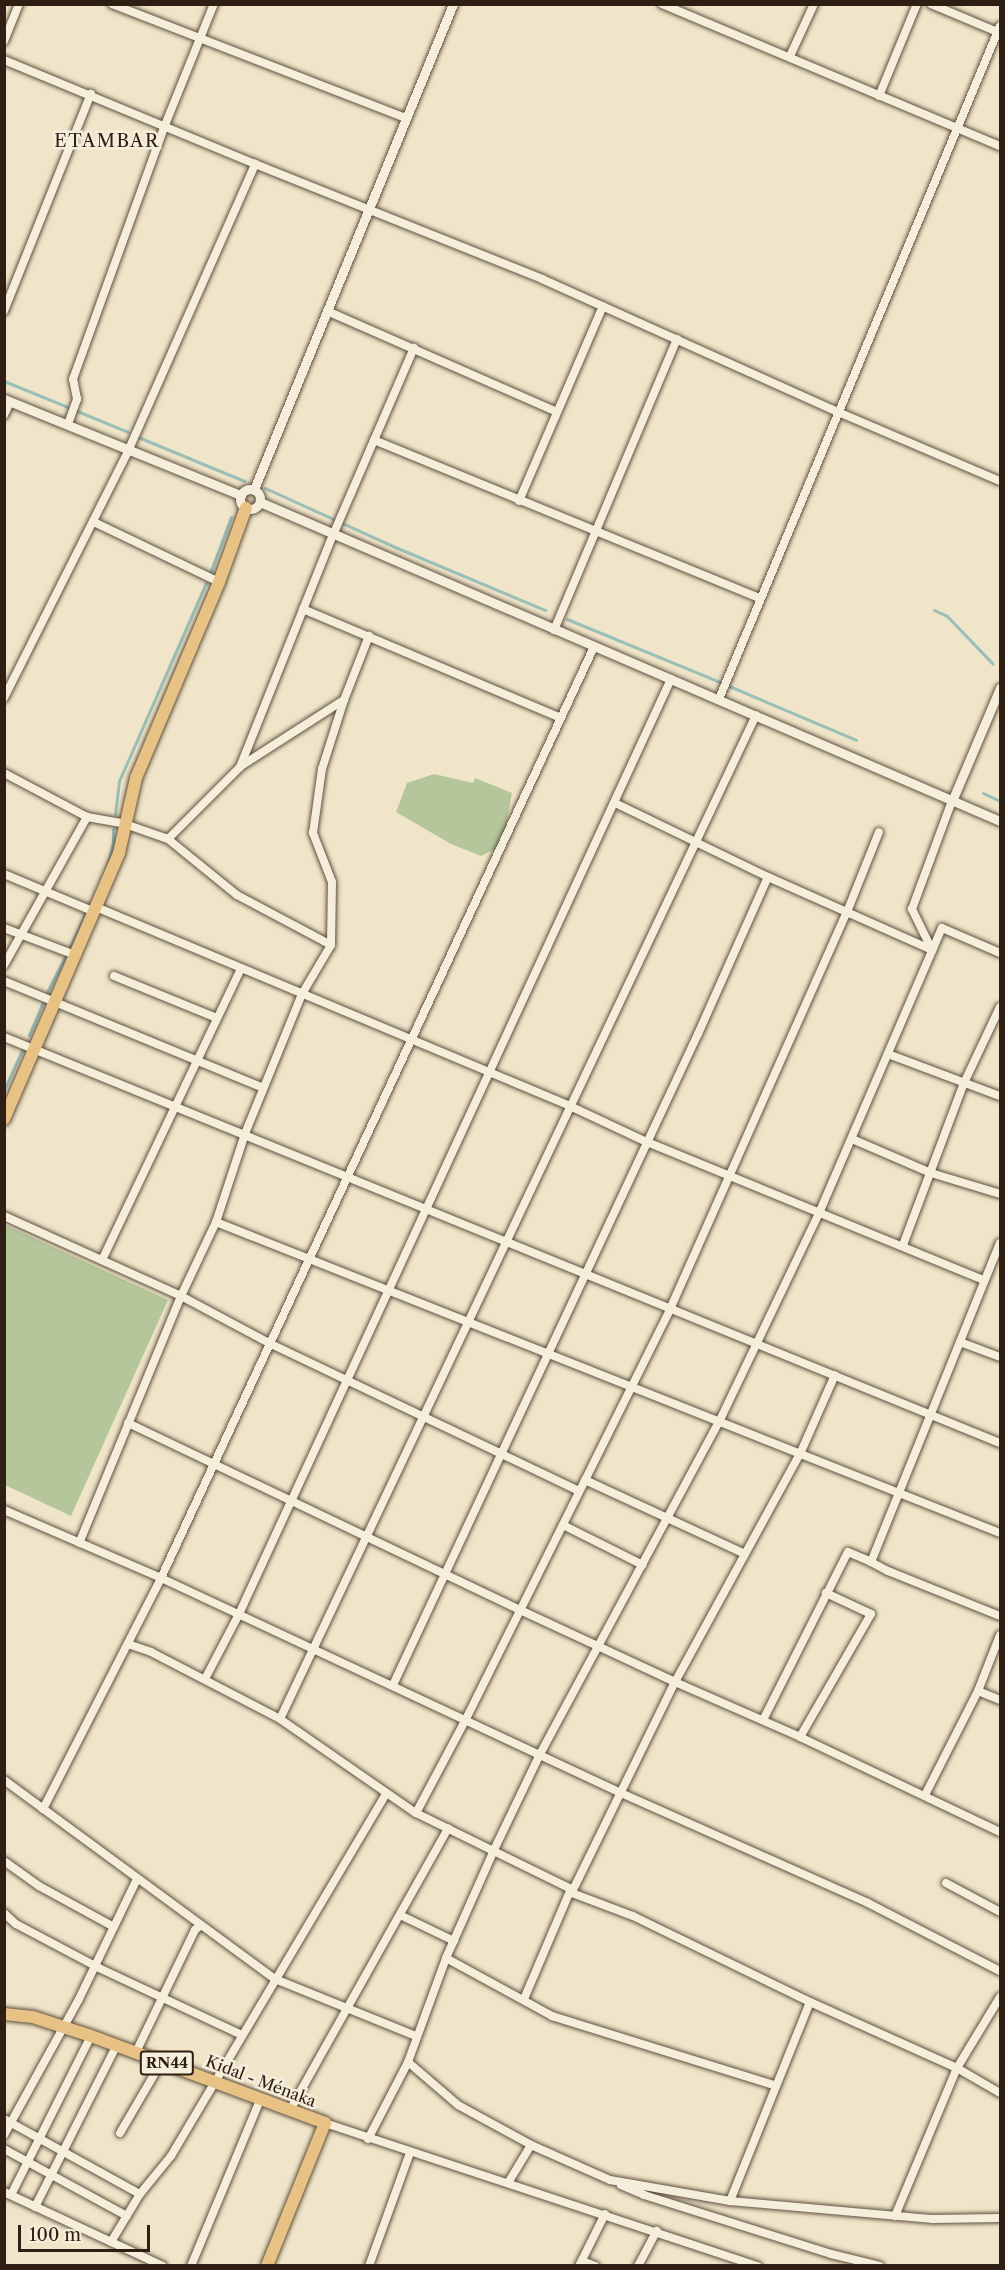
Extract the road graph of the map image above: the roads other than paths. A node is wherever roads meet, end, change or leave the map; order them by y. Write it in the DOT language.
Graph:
graph roads {
  1 [pos="19,4"];
  2 [pos="112,4"];
  3 [pos="214,4"];
  4 [pos="453,4"];
  5 [pos="662,4"];
  6 [pos="814,4"];
  7 [pos="917,4"];
  8 [pos="931,4"];
  9 [pos="127,7"];
  10 [pos="1000,30"];
  11 [pos="200,39"];
  12 [pos="4,41"];
  13 [pos="790,56"];
  14 [pos="4,60"];
  15 [pos="90,94"];
  16 [pos="879,96"];
  17 [pos="406,118"];
  18 [pos="165,125"];
  19 [pos="957,129"];
  20 [pos="1000,146"];
  21 [pos="255,164"];
  22 [pos="369,208"];
  23 [pos="603,306"];
  24 [pos="4,311"];
  25 [pos="327,311"];
  26 [pos="677,339"];
  27 [pos="414,348"];
  28 [pos="8,400"];
  29 [pos="557,412"];
  30 [pos="838,412"];
  31 [pos="4,415"];
  32 [pos="68,424"];
  33 [pos="374,440"];
  34 [pos="129,449"];
  35 [pos="1000,482"];
  36 [pos="254,489"];
  37 [pos="240,495"];
  38 [pos="519,501"];
  39 [pos="260,502"];
  40 [pos="246,508"];
  41 [pos="94,522"];
  42 [pos="595,532"];
  43 [pos="333,534"];
  44 [pos="219,582"];
  45 [pos="760,598"];
  46 [pos="303,609"];
  47 [pos="554,630"];
  48 [pos="369,636"];
  49 [pos="594,647"];
  50 [pos="671,679"];
  51 [pos="1000,688"];
  52 [pos="4,698"];
  53 [pos="718,699"];
  54 [pos="344,700"];
  55 [pos="756,715"];
  56 [pos="560,717"];
  57 [pos="240,767"];
  58 [pos="4,773"];
  59 [pos="952,801"];
  60 [pos="615,803"];
  61 [pos="87,817"];
  62 [pos="1000,821"];
  63 [pos="125,824"];
  64 [pos="879,832"];
  65 [pos="168,839"];
  66 [pos="696,842"];
  67 [pos="4,874"];
  68 [pos="768,877"];
  69 [pos="46,892"];
  70 [pos="95,909"];
  71 [pos="847,912"];
  72 [pos="4,928"];
  73 [pos="20,935"];
  74 [pos="332,945"];
  75 [pos="932,950"];
  76 [pos="1000,953"];
  77 [pos="75,955"];
  78 [pos="4,965"];
  79 [pos="242,968"];
  80 [pos="114,976"];
  81 [pos="4,981"];
  82 [pos="302,994"];
  83 [pos="55,1002"];
  84 [pos="1000,1007"];
  85 [pos="217,1018"];
  86 [pos="4,1037"];
  87 [pos="411,1039"];
  88 [pos="34,1050"];
  89 [pos="888,1054"];
  90 [pos="197,1061"];
  91 [pos="489,1072"];
  92 [pos="964,1083"];
  93 [pos="264,1088"];
  94 [pos="1000,1096"];
  95 [pos="8,1099"];
  96 [pos="175,1106"];
  97 [pos="570,1106"];
  98 [pos="4,1119"];
  99 [pos="245,1134"];
  100 [pos="852,1139"];
  101 [pos="647,1142"];
  102 [pos="931,1173"];
  103 [pos="349,1176"];
  104 [pos="730,1176"];
  105 [pos="1000,1194"];
  106 [pos="427,1208"];
  107 [pos="820,1211"];
  108 [pos="4,1216"];
  109 [pos="216,1222"];
  110 [pos="507,1241"];
  111 [pos="1000,1243"];
  112 [pos="903,1245"];
  113 [pos="310,1259"];
  114 [pos="102,1260"];
  115 [pos="997,1264"];
  116 [pos="586,1273"];
  117 [pos="984,1280"];
  118 [pos="388,1290"];
  119 [pos="181,1296"];
  120 [pos="671,1307"];
  121 [pos="469,1322"];
  122 [pos="758,1342"];
  123 [pos="960,1342"];
  124 [pos="271,1344"];
  125 [pos="549,1353"];
  126 [pos="1000,1357"];
  127 [pos="836,1375"];
  128 [pos="347,1380"];
  129 [pos="632,1386"];
  130 [pos="931,1413"];
  131 [pos="424,1417"];
  132 [pos="719,1422"];
  133 [pos="128,1423"];
  134 [pos="1000,1443"];
  135 [pos="501,1454"];
  136 [pos="800,1454"];
  137 [pos="215,1462"];
  138 [pos="585,1480"];
  139 [pos="579,1491"];
  140 [pos="900,1492"];
  141 [pos="292,1499"];
  142 [pos="4,1510"];
  143 [pos="669,1517"];
  144 [pos="562,1525"];
  145 [pos="1000,1533"];
  146 [pos="367,1536"];
  147 [pos="79,1543"];
  148 [pos="745,1554"];
  149 [pos="871,1562"];
  150 [pos="643,1565"];
  151 [pos="445,1574"];
  152 [pos="161,1578"];
  153 [pos="826,1593"];
  154 [pos="520,1610"];
  155 [pos="239,1614"];
  156 [pos="1000,1616"];
  157 [pos="1000,1635"];
  158 [pos="128,1644"];
  159 [pos="599,1646"];
  160 [pos="314,1649"];
  161 [pos="205,1679"];
  162 [pos="675,1682"];
  163 [pos="393,1685"];
  164 [pos="978,1691"];
  165 [pos="1000,1700"];
  166 [pos="280,1719"];
  167 [pos="466,1719"];
  168 [pos="763,1720"];
  169 [pos="800,1737"];
  170 [pos="540,1754"];
  171 [pos="4,1780"];
  172 [pos="621,1793"];
  173 [pos="386,1794"];
  174 [pos="926,1795"];
  175 [pos="43,1809"];
  176 [pos="416,1814"];
  177 [pos="448,1828"];
  178 [pos="1000,1832"];
  179 [pos="494,1850"];
  180 [pos="4,1861"];
  181 [pos="137,1879"];
  182 [pos="946,1883"];
  183 [pos="572,1891"];
  184 [pos="1000,1912"];
  185 [pos="4,1914"];
  186 [pos="400,1915"];
  187 [pos="200,1926"];
  188 [pos="114,1927"];
  189 [pos="454,1941"];
  190 [pos="446,1958"];
  191 [pos="95,1965"];
  192 [pos="1000,1971"];
  193 [pos="275,1979"];
  194 [pos="162,1997"];
  195 [pos="1000,1997"];
  196 [pos="524,1999"];
  197 [pos="810,2002"];
  198 [pos="349,2008"];
  199 [pos="4,2014"];
  200 [pos="63,2027"];
  201 [pos="242,2035"];
  202 [pos="91,2036"];
  203 [pos="416,2036"];
  204 [pos="117,2045"];
  205 [pos="136,2052"];
  206 [pos="162,2061"];
  207 [pos="408,2062"];
  208 [pos="957,2068"];
  209 [pos="215,2081"];
  210 [pos="774,2085"];
  211 [pos="1000,2093"];
  212 [pos="261,2098"];
  213 [pos="290,2110"];
  214 [pos="8,2121"];
  215 [pos="325,2123"];
  216 [pos="120,2133"];
  217 [pos="4,2135"];
  218 [pos="39,2139"];
  219 [pos="368,2139"];
  220 [pos="531,2145"];
  221 [pos="4,2149"];
  222 [pos="63,2152"];
  223 [pos="410,2153"];
  224 [pos="28,2162"];
  225 [pos="52,2175"];
  226 [pos="610,2180"];
  227 [pos="508,2183"];
  228 [pos="8,2193"];
  229 [pos="140,2194"];
  230 [pos="730,2201"];
  231 [pos="35,2206"];
  232 [pos="605,2214"];
  233 [pos="127,2216"];
  234 [pos="895,2216"];
  235 [pos="1000,2218"];
  236 [pos="657,2231"];
  237 [pos="111,2242"];
  238 [pos="580,2263"];
  239 [pos="163,2265"];
  240 [pos="191,2265"];
  241 [pos="267,2265"];
  242 [pos="369,2265"];
  243 [pos="595,2265"];
  244 [pos="638,2265"];
  245 [pos="758,2265"];
  246 [pos="880,2265"];
  1 -- 12 [label="street"];
  2 -- 9 [label="street"];
  3 -- 11 [label="street"];
  4 -- 17 [label="street"];
  5 -- 13 [label="street"];
  6 -- 13 [label="street"];
  7 -- 16 [label="street"];
  8 -- 10 [label="street"];
  9 -- 11 [label="street"];
  10 -- 19 [label="street"];
  11 -- 17 [label="street"];
  11 -- 18 [label="street"];
  13 -- 16 [label="street"];
  14 -- 15 [label="street"];
  15 -- 18 [label="street"];
  15 -- 24 [label="street"];
  16 -- 19 [label="street"];
  17 -- 22 [label="street"];
  18 -- 21 [label="street"];
  18 -- 32 [label="street"];
  19 -- 20 [label="street"];
  19 -- 30 [label="street"];
  21 -- 22 [label="street"];
  21 -- 34 [label="street"];
  22 -- 23 [label="street"];
  22 -- 25 [label="street"];
  23 -- 26 [label="street"];
  23 -- 29 [label="street"];
  25 -- 27 [label="street"];
  25 -- 36 [label="street"];
  26 -- 30 [label="street"];
  26 -- 42 [label="street"];
  27 -- 29 [label="street"];
  27 -- 33 [label="street"];
  28 -- 31 [label="street"];
  28 -- 32 [label="street"];
  29 -- 38 [label="street"];
  30 -- 35 [label="street"];
  30 -- 45 [label="street"];
  32 -- 34 [label="street"];
  33 -- 38 [label="street"];
  33 -- 43 [label="street"];
  34 -- 37 [label="street"];
  34 -- 41 [label="street"];
  36 -- 37 [label="street"];
  36 -- 39 [label="street"];
  37 -- 40 [label="street"];
  38 -- 42 [label="street"];
  39 -- 40 [label="street"];
  39 -- 43 [label="street"];
  40 -- 44 [label="main road"];
  41 -- 44 [label="street"];
  41 -- 52 [label="street"];
  42 -- 45 [label="street"];
  42 -- 47 [label="street"];
  43 -- 46 [label="street"];
  43 -- 47 [label="street"];
  44 -- 63 [label="main road"];
  45 -- 53 [label="street"];
  46 -- 48 [label="street"];
  46 -- 57 [label="street"];
  47 -- 49 [label="street"];
  48 -- 54 [label="street"];
  48 -- 56 [label="street"];
  49 -- 50 [label="street"];
  49 -- 56 [label="street"];
  50 -- 53 [label="street"];
  50 -- 60 [label="street"];
  51 -- 59 [label="street"];
  53 -- 55 [label="street"];
  54 -- 57 [label="street"];
  54 -- 74 [label="street"];
  55 -- 59 [label="street"];
  55 -- 66 [label="street"];
  56 -- 87 [label="street"];
  57 -- 65 [label="street"];
  58 -- 61 [label="street"];
  59 -- 62 [label="street"];
  59 -- 75 [label="street"];
  60 -- 66 [label="street"];
  60 -- 91 [label="street"];
  61 -- 63 [label="street"];
  61 -- 69 [label="street"];
  63 -- 65 [label="street"];
  63 -- 70 [label="main road"];
  64 -- 71 [label="street"];
  65 -- 74 [label="street"];
  66 -- 68 [label="street"];
  66 -- 97 [label="street"];
  67 -- 69 [label="street"];
  68 -- 71 [label="street"];
  68 -- 101 [label="street"];
  69 -- 70 [label="street"];
  69 -- 73 [label="street"];
  70 -- 77 [label="main road"];
  70 -- 79 [label="street"];
  71 -- 75 [label="street"];
  71 -- 104 [label="street"];
  72 -- 73 [label="street"];
  73 -- 77 [label="street"];
  73 -- 78 [label="street"];
  74 -- 82 [label="street"];
  75 -- 76 [label="street"];
  75 -- 89 [label="street"];
  77 -- 83 [label="main road"];
  79 -- 82 [label="street"];
  79 -- 85 [label="street"];
  80 -- 85 [label="street"];
  81 -- 83 [label="street"];
  82 -- 87 [label="street"];
  82 -- 93 [label="street"];
  83 -- 88 [label="main road"];
  83 -- 90 [label="street"];
  84 -- 92 [label="street"];
  85 -- 90 [label="street"];
  86 -- 88 [label="street"];
  87 -- 91 [label="street"];
  87 -- 103 [label="street"];
  88 -- 95 [label="main road"];
  88 -- 96 [label="street"];
  89 -- 92 [label="street"];
  89 -- 100 [label="street"];
  90 -- 93 [label="street"];
  90 -- 96 [label="street"];
  91 -- 97 [label="street"];
  91 -- 106 [label="street"];
  92 -- 94 [label="street"];
  92 -- 102 [label="street"];
  93 -- 99 [label="street"];
  95 -- 98 [label="main road"];
  96 -- 99 [label="street"];
  96 -- 114 [label="street"];
  97 -- 101 [label="street"];
  97 -- 110 [label="street"];
  99 -- 103 [label="street"];
  99 -- 109 [label="street"];
  100 -- 102 [label="street"];
  100 -- 107 [label="street"];
  101 -- 104 [label="street"];
  101 -- 116 [label="street"];
  102 -- 105 [label="street"];
  102 -- 112 [label="street"];
  103 -- 106 [label="street"];
  103 -- 113 [label="street"];
  104 -- 107 [label="street"];
  104 -- 120 [label="street"];
  106 -- 110 [label="street"];
  106 -- 118 [label="street"];
  107 -- 112 [label="street"];
  107 -- 122 [label="street"];
  108 -- 114 [label="street"];
  109 -- 113 [label="street"];
  109 -- 119 [label="street"];
  110 -- 116 [label="street"];
  110 -- 121 [label="street"];
  111 -- 115 [label="street"];
  112 -- 117 [label="street"];
  113 -- 118 [label="street"];
  113 -- 124 [label="street"];
  114 -- 119 [label="street"];
  115 -- 117 [label="street"];
  116 -- 120 [label="street"];
  116 -- 125 [label="street"];
  117 -- 123 [label="street"];
  118 -- 121 [label="street"];
  118 -- 128 [label="street"];
  119 -- 124 [label="street"];
  119 -- 133 [label="street"];
  120 -- 122 [label="street"];
  120 -- 129 [label="street"];
  121 -- 125 [label="street"];
  121 -- 131 [label="street"];
  122 -- 127 [label="street"];
  122 -- 132 [label="street"];
  123 -- 126 [label="street"];
  123 -- 130 [label="street"];
  124 -- 128 [label="street"];
  124 -- 137 [label="street"];
  125 -- 129 [label="street"];
  125 -- 135 [label="street"];
  127 -- 130 [label="street"];
  127 -- 136 [label="street"];
  128 -- 131 [label="street"];
  128 -- 141 [label="street"];
  129 -- 132 [label="street"];
  129 -- 138 [label="street"];
  130 -- 134 [label="street"];
  130 -- 140 [label="street"];
  131 -- 135 [label="street"];
  131 -- 146 [label="street"];
  132 -- 136 [label="street"];
  132 -- 143 [label="street"];
  133 -- 137 [label="street"];
  133 -- 147 [label="street"];
  135 -- 139 [label="street"];
  135 -- 151 [label="street"];
  136 -- 140 [label="street"];
  136 -- 148 [label="street"];
  137 -- 141 [label="street"];
  137 -- 152 [label="street"];
  138 -- 139 [label="street"];
  138 -- 143 [label="street"];
  139 -- 144 [label="street"];
  140 -- 145 [label="street"];
  140 -- 149 [label="street"];
  141 -- 146 [label="street"];
  141 -- 155 [label="street"];
  142 -- 147 [label="street"];
  143 -- 148 [label="street"];
  143 -- 150 [label="street"];
  144 -- 150 [label="street"];
  144 -- 154 [label="street"];
  146 -- 151 [label="street"];
  146 -- 160 [label="street"];
  147 -- 152 [label="street"];
  148 -- 162 [label="street"];
  149 -- 153 [label="street"];
  149 -- 156 [label="street"];
  150 -- 159 [label="street"];
  151 -- 154 [label="street"];
  151 -- 163 [label="street"];
  152 -- 155 [label="street"];
  152 -- 158 [label="street"];
  153 -- 168 [label="street"];
  153 -- 169 [label="street"];
  154 -- 159 [label="street"];
  154 -- 167 [label="street"];
  155 -- 160 [label="street"];
  155 -- 161 [label="street"];
  157 -- 164 [label="street"];
  158 -- 161 [label="street"];
  158 -- 175 [label="street"];
  159 -- 162 [label="street"];
  159 -- 170 [label="street"];
  160 -- 163 [label="street"];
  160 -- 166 [label="street"];
  161 -- 166 [label="street"];
  162 -- 168 [label="street"];
  162 -- 172 [label="street"];
  163 -- 167 [label="street"];
  164 -- 165 [label="street"];
  164 -- 174 [label="street"];
  166 -- 173 [label="street"];
  167 -- 170 [label="street"];
  167 -- 176 [label="street"];
  168 -- 169 [label="street"];
  169 -- 174 [label="street"];
  170 -- 172 [label="street"];
  170 -- 179 [label="street"];
  171 -- 175 [label="street"];
  172 -- 183 [label="street"];
  172 -- 192 [label="street"];
  173 -- 176 [label="street"];
  173 -- 193 [label="street"];
  174 -- 178 [label="street"];
  175 -- 181 [label="street"];
  176 -- 177 [label="street"];
  177 -- 179 [label="street"];
  177 -- 186 [label="street"];
  179 -- 183 [label="street"];
  179 -- 189 [label="street"];
  180 -- 188 [label="street"];
  181 -- 187 [label="street"];
  181 -- 188 [label="street"];
  182 -- 184 [label="street"];
  183 -- 196 [label="street"];
  183 -- 197 [label="street"];
  185 -- 191 [label="street"];
  186 -- 189 [label="street"];
  186 -- 198 [label="street"];
  187 -- 193 [label="street"];
  187 -- 194 [label="street"];
  188 -- 191 [label="street"];
  189 -- 190 [label="street"];
  190 -- 196 [label="street"];
  190 -- 203 [label="street"];
  191 -- 194 [label="street"];
  191 -- 200 [label="street"];
  193 -- 198 [label="street"];
  193 -- 201 [label="street"];
  194 -- 201 [label="street"];
  194 -- 205 [label="street"];
  195 -- 208 [label="street"];
  196 -- 210 [label="street"];
  197 -- 208 [label="street"];
  197 -- 210 [label="street"];
  198 -- 203 [label="street"];
  198 -- 213 [label="street"];
  199 -- 200 [label="main road, Kidal - Ménaka / RN44"];
  200 -- 202 [label="main road, Kidal - Ménaka / RN44"];
  200 -- 214 [label="street"];
  201 -- 209 [label="street"];
  202 -- 204 [label="main road, Kidal - Ménaka / RN44"];
  202 -- 218 [label="street"];
  203 -- 207 [label="street"];
  204 -- 205 [label="main road, Kidal - Ménaka / RN44"];
  204 -- 222 [label="street"];
  205 -- 206 [label="main road, Kidal - Ménaka / RN44"];
  206 -- 209 [label="main road, Kidal - Ménaka / RN44"];
  206 -- 216 [label="street"];
  207 -- 219 [label="street"];
  207 -- 220 [label="street"];
  208 -- 211 [label="street"];
  208 -- 234 [label="street"];
  209 -- 212 [label="main road, Kidal - Ménaka / RN44"];
  209 -- 229 [label="street"];
  210 -- 230 [label="street"];
  212 -- 213 [label="main road, Kidal - Ménaka / RN44"];
  212 -- 240 [label="street"];
  213 -- 215 [label="main road, Kidal - Ménaka / RN44"];
  214 -- 217 [label="street"];
  214 -- 218 [label="street"];
  215 -- 219 [label="street"];
  215 -- 241 [label="main road, Kidal - Ménaka"];
  218 -- 222 [label="street"];
  218 -- 224 [label="street"];
  219 -- 223 [label="street"];
  220 -- 226 [label="street"];
  220 -- 227 [label="street"];
  221 -- 224 [label="street"];
  222 -- 225 [label="street"];
  222 -- 229 [label="street"];
  223 -- 227 [label="street"];
  223 -- 242 [label="street"];
  224 -- 225 [label="street"];
  224 -- 228 [label="street"];
  225 -- 231 [label="street"];
  225 -- 233 [label="street"];
  226 -- 230 [label="street"];
  226 -- 246 [label="street"];
  227 -- 232 [label="street"];
  228 -- 231 [label="street"];
  229 -- 233 [label="street"];
  230 -- 234 [label="street"];
  231 -- 237 [label="street"];
  232 -- 236 [label="street"];
  232 -- 238 [label="street"];
  233 -- 237 [label="street"];
  234 -- 235 [label="street"];
  236 -- 244 [label="street"];
  236 -- 245 [label="street"];
  237 -- 239 [label="street"];
  238 -- 243 [label="street"];
}
